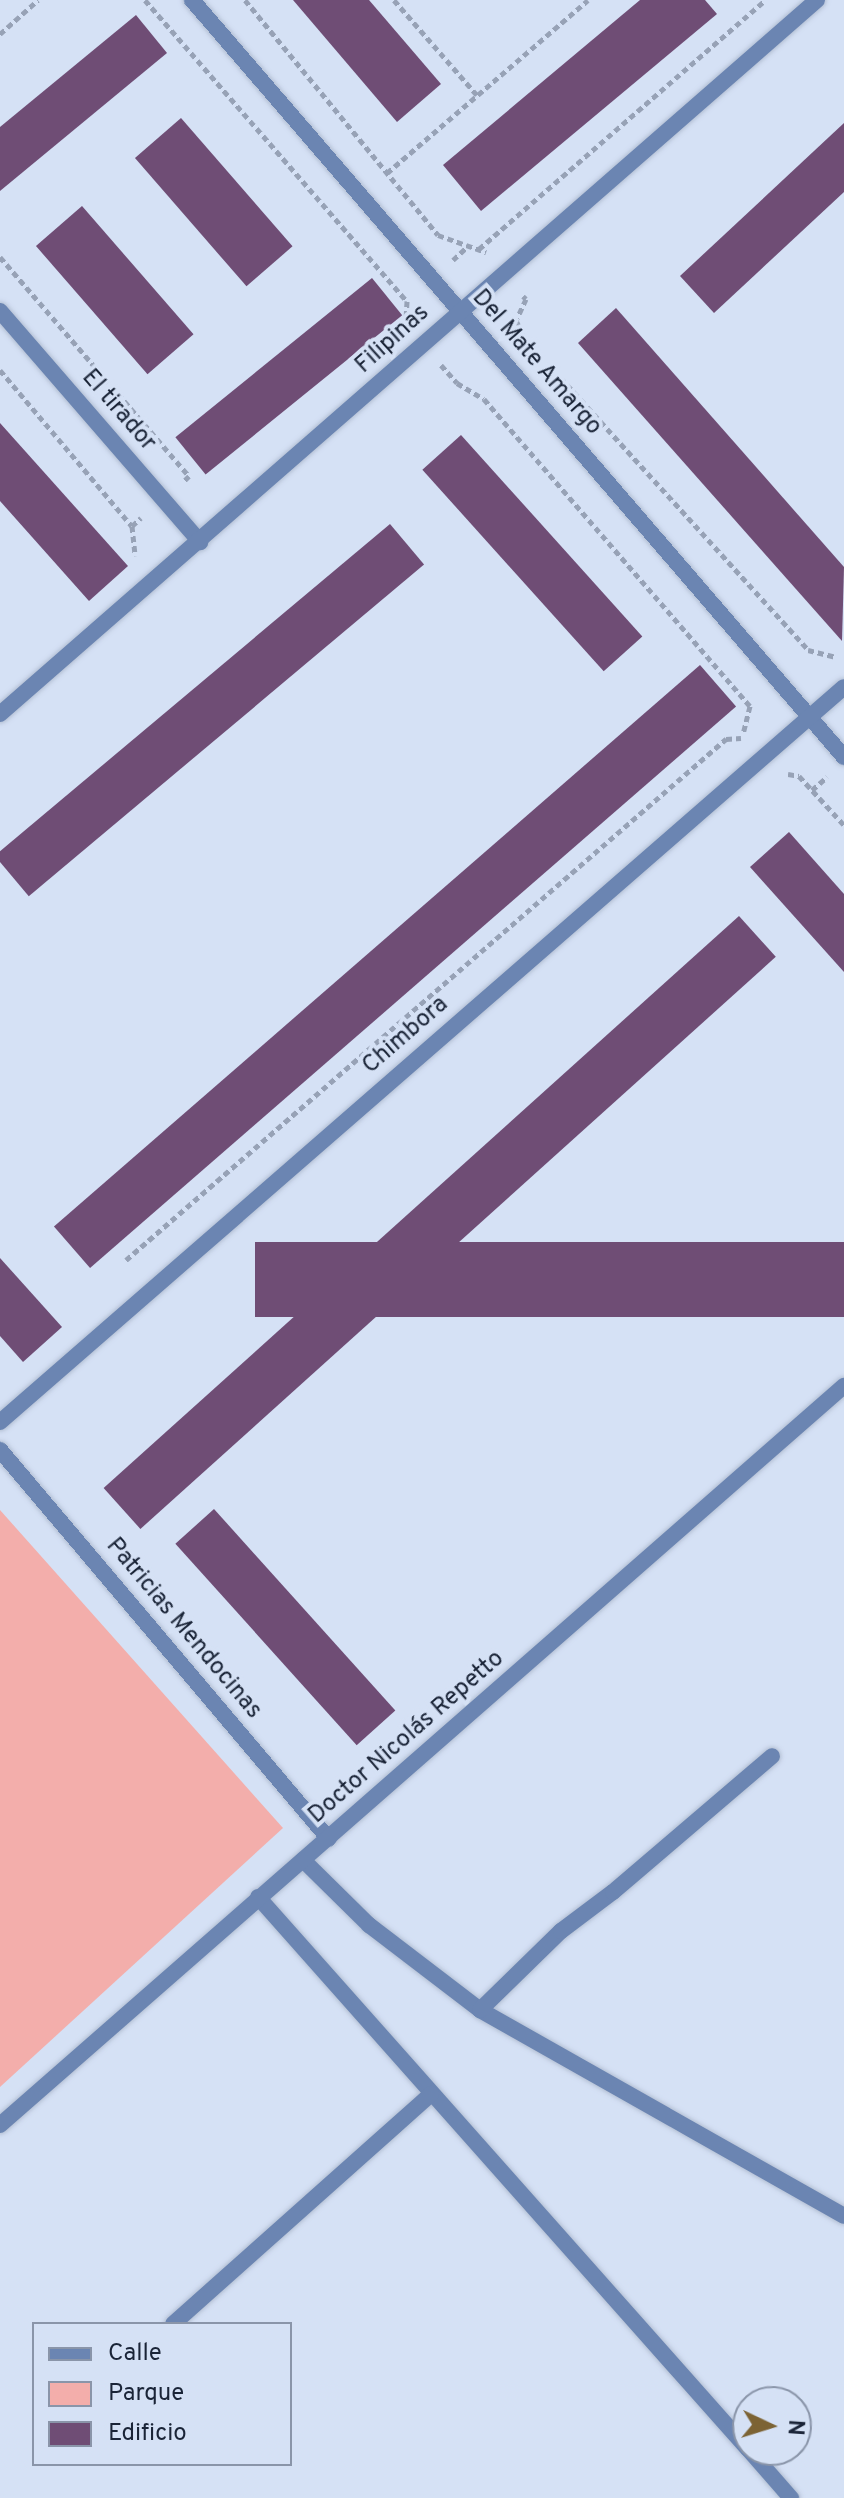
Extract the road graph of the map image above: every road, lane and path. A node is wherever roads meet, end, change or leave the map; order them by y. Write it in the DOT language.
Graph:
graph roads {
  1 [pos="38,0"];
  2 [pos="145,0"];
  3 [pos="192,0"];
  4 [pos="245,0"];
  5 [pos="394,0"];
  6 [pos="588,0"];
  7 [pos="765,0"];
  8 [pos="817,0"];
  9 [pos="0,34"];
  10 [pos="477,95"];
  11 [pos="387,173"];
  12 [pos="478,249"];
  13 [pos="504,274"];
  14 [pos="0,311"];
  15 [pos="461,311"];
  16 [pos="424,344"];
  17 [pos="535,349"];
  18 [pos="0,370"];
  19 [pos="556,373"];
  20 [pos="200,542"];
  21 [pos="154,581"];
  22 [pos="844,663"];
  23 [pos="844,687"];
  24 [pos="0,714"];
  25 [pos="808,717"];
  26 [pos="742,738"];
  27 [pos="844,757"];
  28 [pos="760,759"];
  29 [pos="844,825"];
  30 [pos="126,1260"];
  31 [pos="844,1386"];
  32 [pos="0,1422"];
  33 [pos="0,1450"];
  34 [pos="772,1756"];
  35 [pos="329,1839"];
  36 [pos="303,1860"];
  37 [pos="258,1897"];
  38 [pos="480,2010"];
  39 [pos="431,2094"];
  40 [pos="0,2125"];
  41 [pos="844,2216"];
  42 [pos="175,2322"];
  43 [pos="732,2432"];
  44 [pos="762,2466"];
  45 [pos="791,2498"];
  1 -- 9 [label="path"];
  2 -- 16 [label="path"];
  3 -- 15 [label="street, Del Mate Amargo"];
  4 -- 11 [label="path"];
  5 -- 10 [label="path"];
  6 -- 10 [label="path"];
  7 -- 12 [label="path"];
  8 -- 13 [label="street, Filipinas"];
  10 -- 11 [label="path"];
  11 -- 12 [label="path"];
  12 -- 13 [label="path"];
  13 -- 15 [label="street, Filipinas"];
  13 -- 17 [label="path"];
  14 -- 20 [label="street, El tirador"];
  15 -- 16 [label="street, Filipinas"];
  15 -- 25 [label="street, Del Mate Amargo"];
  16 -- 20 [label="street, Filipinas"];
  16 -- 26 [label="path"];
  18 -- 21 [label="path"];
  19 -- 22 [label="path"];
  20 -- 21 [label="street, Filipinas"];
  21 -- 24 [label="street, Filipinas"];
  23 -- 25 [label="street, Chimbora"];
  25 -- 27 [label="street, Del Mate Amargo"];
  25 -- 28 [label="street, Chimbora"];
  26 -- 28 [label="path"];
  26 -- 30 [label="path"];
  28 -- 29 [label="path"];
  28 -- 32 [label="street, Chimbora"];
  31 -- 35 [label="street, Doctor Nicolás Repetto"];
  33 -- 35 [label="street, Patricias Mendocinas"];
  34 -- 38 [label="street"];
  35 -- 36 [label="street, Doctor Nicolás Repetto"];
  36 -- 37 [label="street, Doctor Nicolás Repetto"];
  36 -- 38 [label="street"];
  37 -- 39 [label="street"];
  37 -- 40 [label="street, Doctor Nicolás Repetto"];
  38 -- 41 [label="street"];
  39 -- 42 [label="street"];
  39 -- 43 [label="street"];
  44 -- 45 [label="street"];
}
